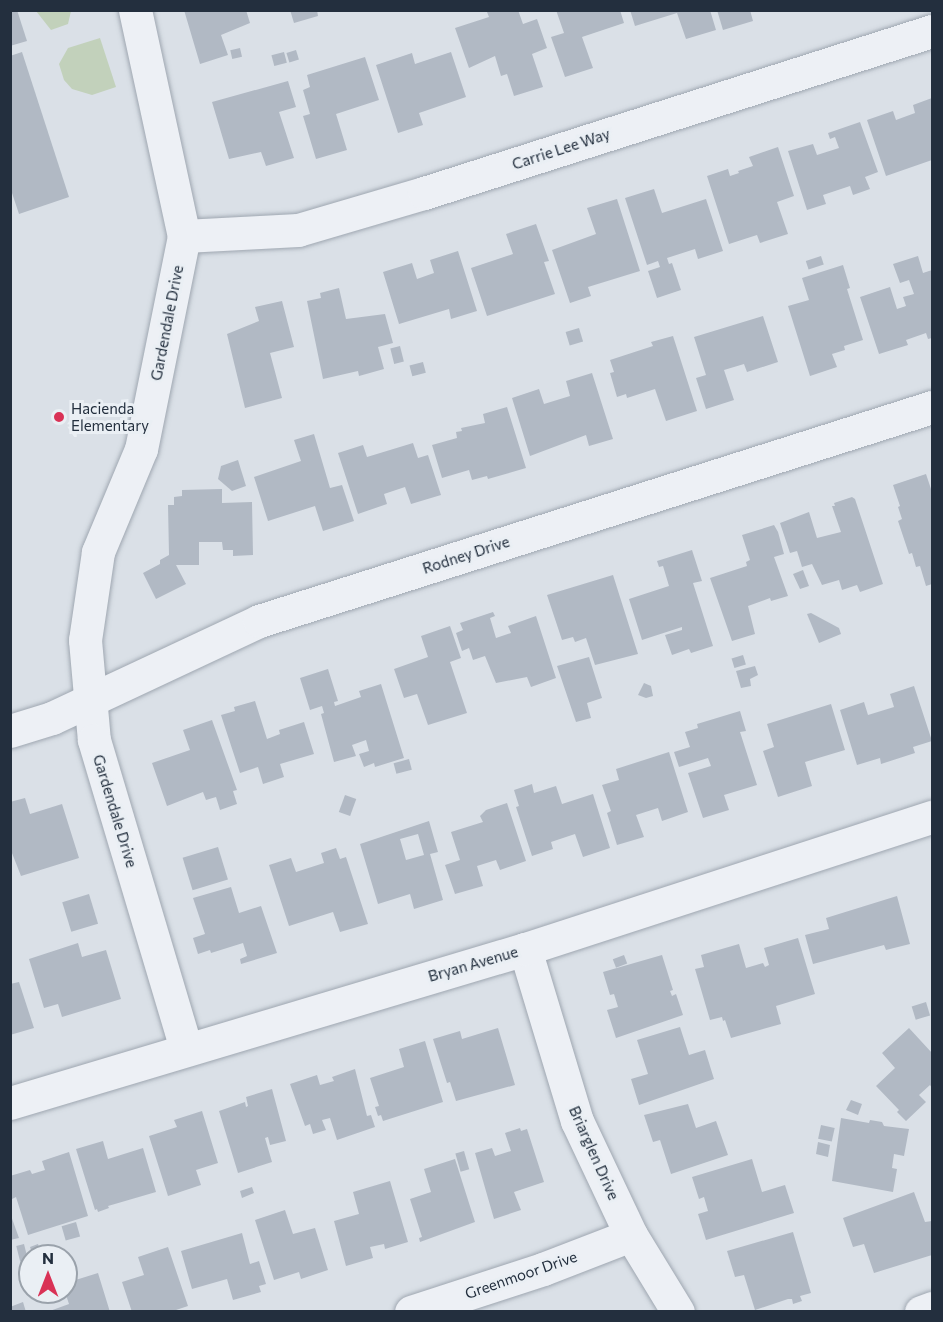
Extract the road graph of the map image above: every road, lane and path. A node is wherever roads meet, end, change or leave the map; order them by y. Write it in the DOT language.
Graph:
graph roads {
  1 [pos="135,10"];
  2 [pos="933,31"];
  3 [pos="184,236"];
  4 [pos="933,407"];
  5 [pos="90,700"];
  6 [pos="10,731"];
  7 [pos="933,817"];
  8 [pos="525,949"];
  9 [pos="186,1048"];
  10 [pos="10,1103"];
  11 [pos="630,1235"];
  12 [pos="933,1308"];
  13 [pos="411,1311"];
  14 [pos="678,1311"];
  15 [pos="921,1311"];
  1 -- 3 [label="street, Gardendale Drive"];
  2 -- 3 [label="street, Carrie Lee Way"];
  3 -- 5 [label="street, Gardendale Drive"];
  4 -- 5 [label="street, Rodney Drive"];
  5 -- 6 [label="street, Rodney Drive"];
  5 -- 9 [label="street, Gardendale Drive"];
  7 -- 8 [label="street, Bryan Avenue"];
  8 -- 9 [label="street, Bryan Avenue"];
  8 -- 11 [label="street, Briarglen Drive"];
  9 -- 10 [label="street, Bryan Avenue"];
  11 -- 13 [label="street, Greenmoor Drive"];
  11 -- 14 [label="street, Briarglen Drive"];
  12 -- 15 [label="street"];
}
